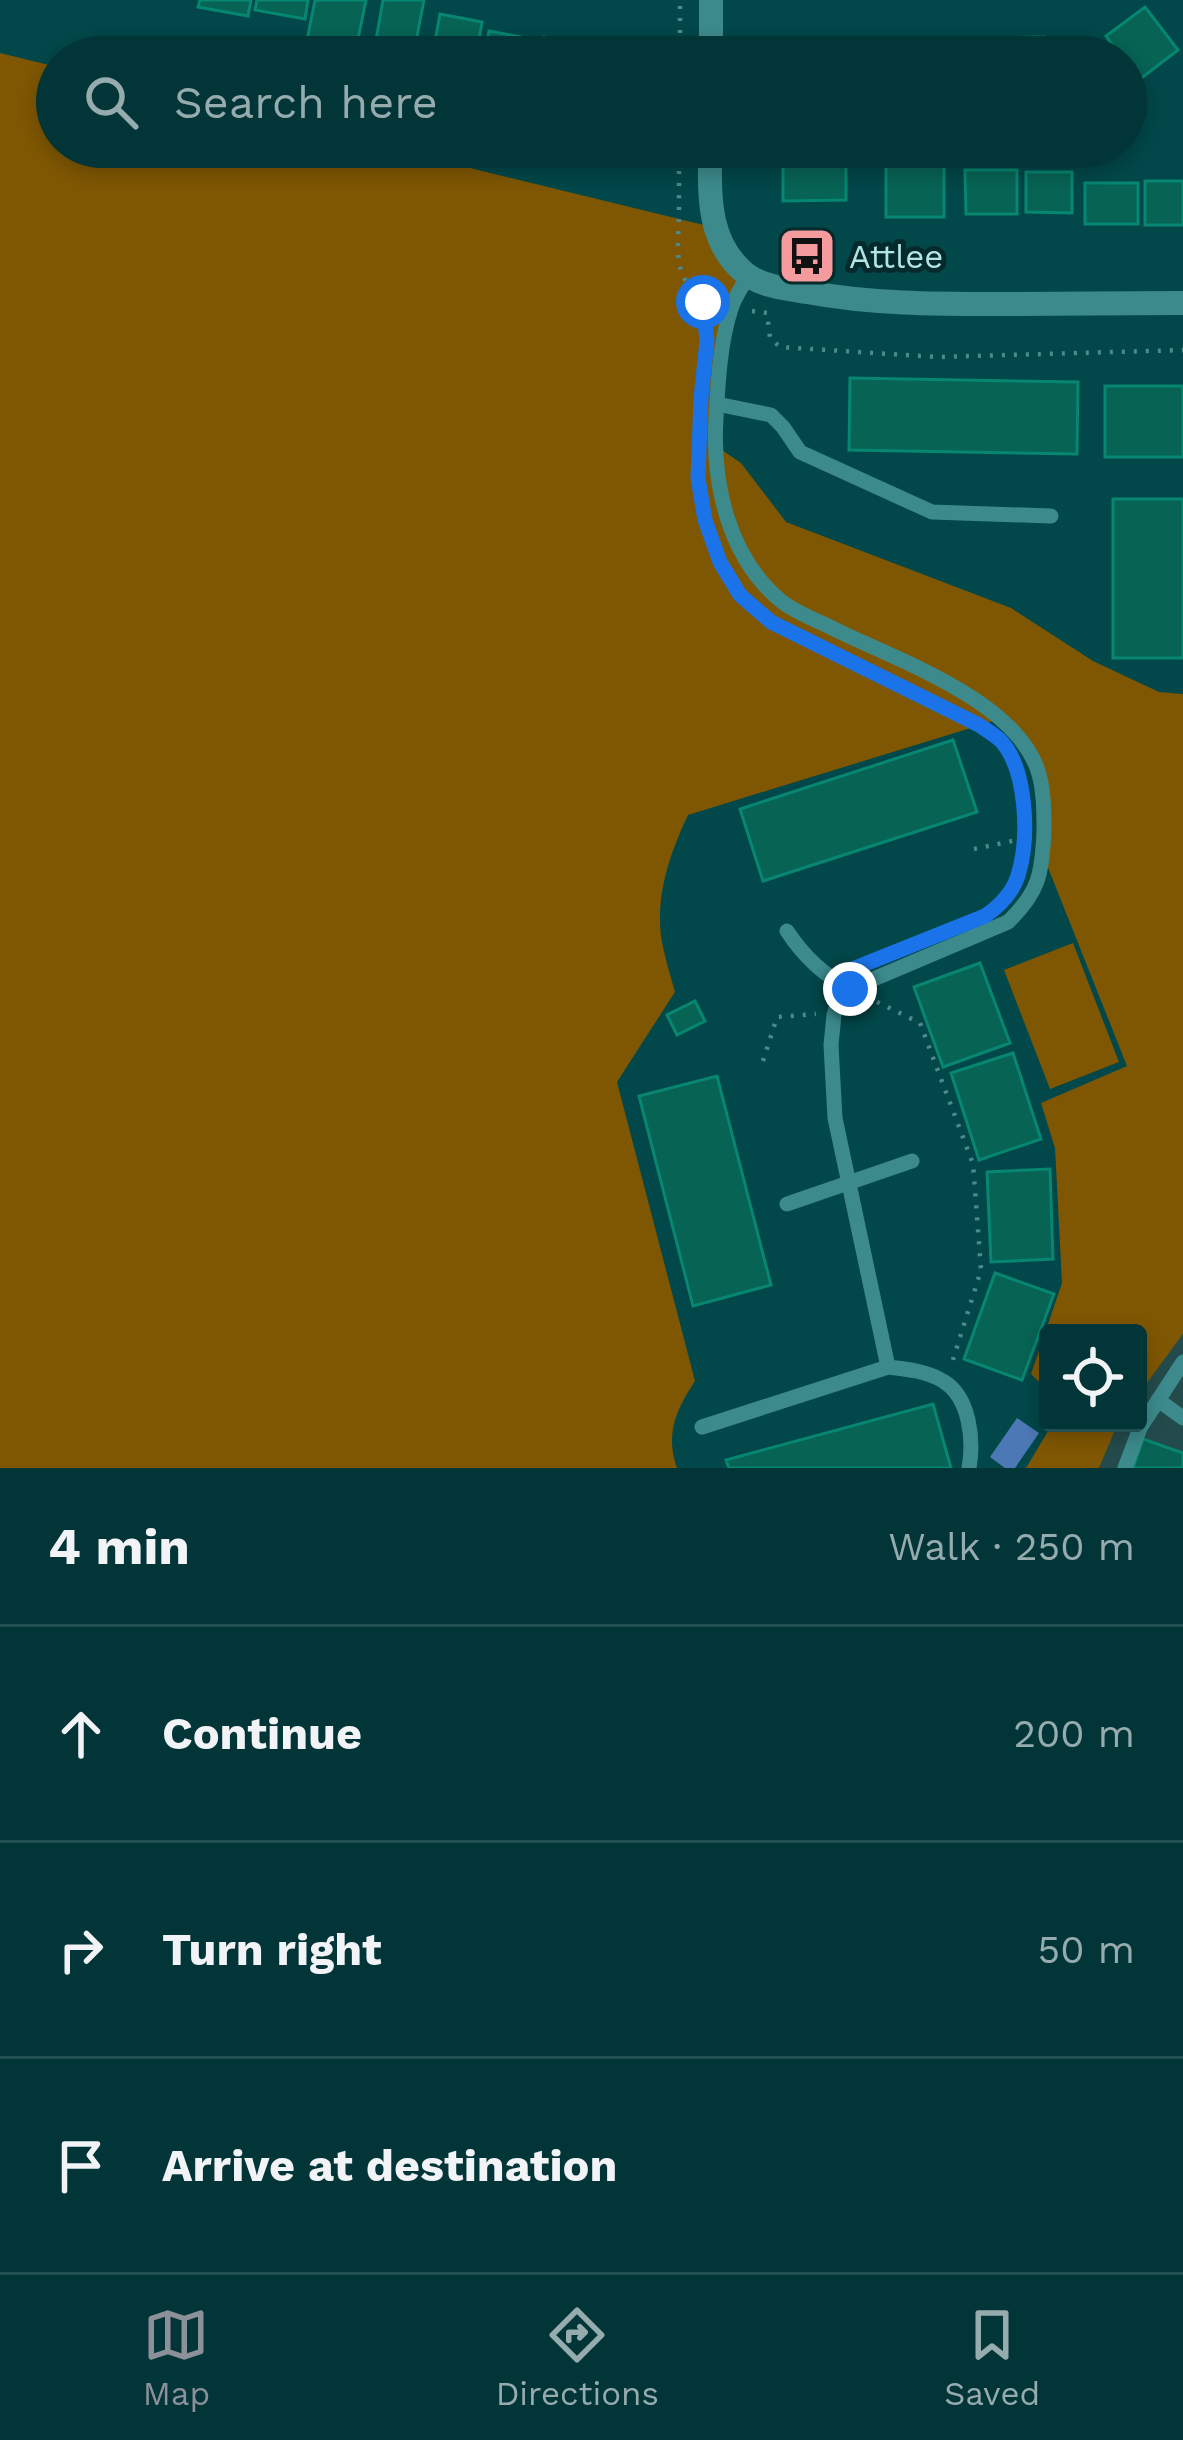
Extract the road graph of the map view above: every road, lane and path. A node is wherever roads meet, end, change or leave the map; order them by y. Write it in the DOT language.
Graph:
graph roads {
  1 [pos="680,0"];
  2 [pos="711,0"];
  3 [pos="680,36"];
  4 [pos="711,36"];
  5 [pos="710,168"];
  6 [pos="748,277"];
  7 [pos="703,302"];
  8 [pos="1183,303"];
  9 [pos="705,322"];
  10 [pos="717,404"];
  11 [pos="1051,516"];
  12 [pos="712,542"];
  13 [pos="791,632"];
  14 [pos="854,663"];
  15 [pos="958,715"];
  16 [pos="974,849"];
  17 [pos="1022,855"];
  18 [pos="788,931"];
  19 [pos="850,989"];
  20 [pos="815,1027"];
  21 [pos="763,1061"];
  22 [pos="912,1161"];
  23 [pos="849,1182"];
  24 [pos="787,1204"];
  25 [pos="1183,1362"];
  26 [pos="888,1367"];
  27 [pos="946,1382"];
  28 [pos="1158,1400"];
  29 [pos="1183,1418"];
  30 [pos="702,1427"];
  31 [pos="969,1468"];
  32 [pos="1125,1468"];
  1 -- 3 [label="path"];
  2 -- 4 [label="street"];
  5 -- 6 [label="street"];
  6 -- 8 [label="street"];
  6 -- 10 [label="lane"];
  7 -- 9 [label="path"];
  10 -- 11 [label="lane"];
  10 -- 19 [label="lane"];
  12 -- 13 [label="path"];
  14 -- 15 [label="path"];
  16 -- 17 [label="path"];
  18 -- 19 [label="lane"];
  19 -- 23 [label="lane"];
  19 -- 27 [label="path"];
  20 -- 21 [label="path"];
  22 -- 23 [label="lane"];
  23 -- 24 [label="lane"];
  23 -- 26 [label="lane"];
  25 -- 28 [label="lane"];
  26 -- 27 [label="lane"];
  26 -- 30 [label="lane"];
  27 -- 31 [label="lane"];
  28 -- 29 [label="lane"];
  28 -- 32 [label="lane"];
}
